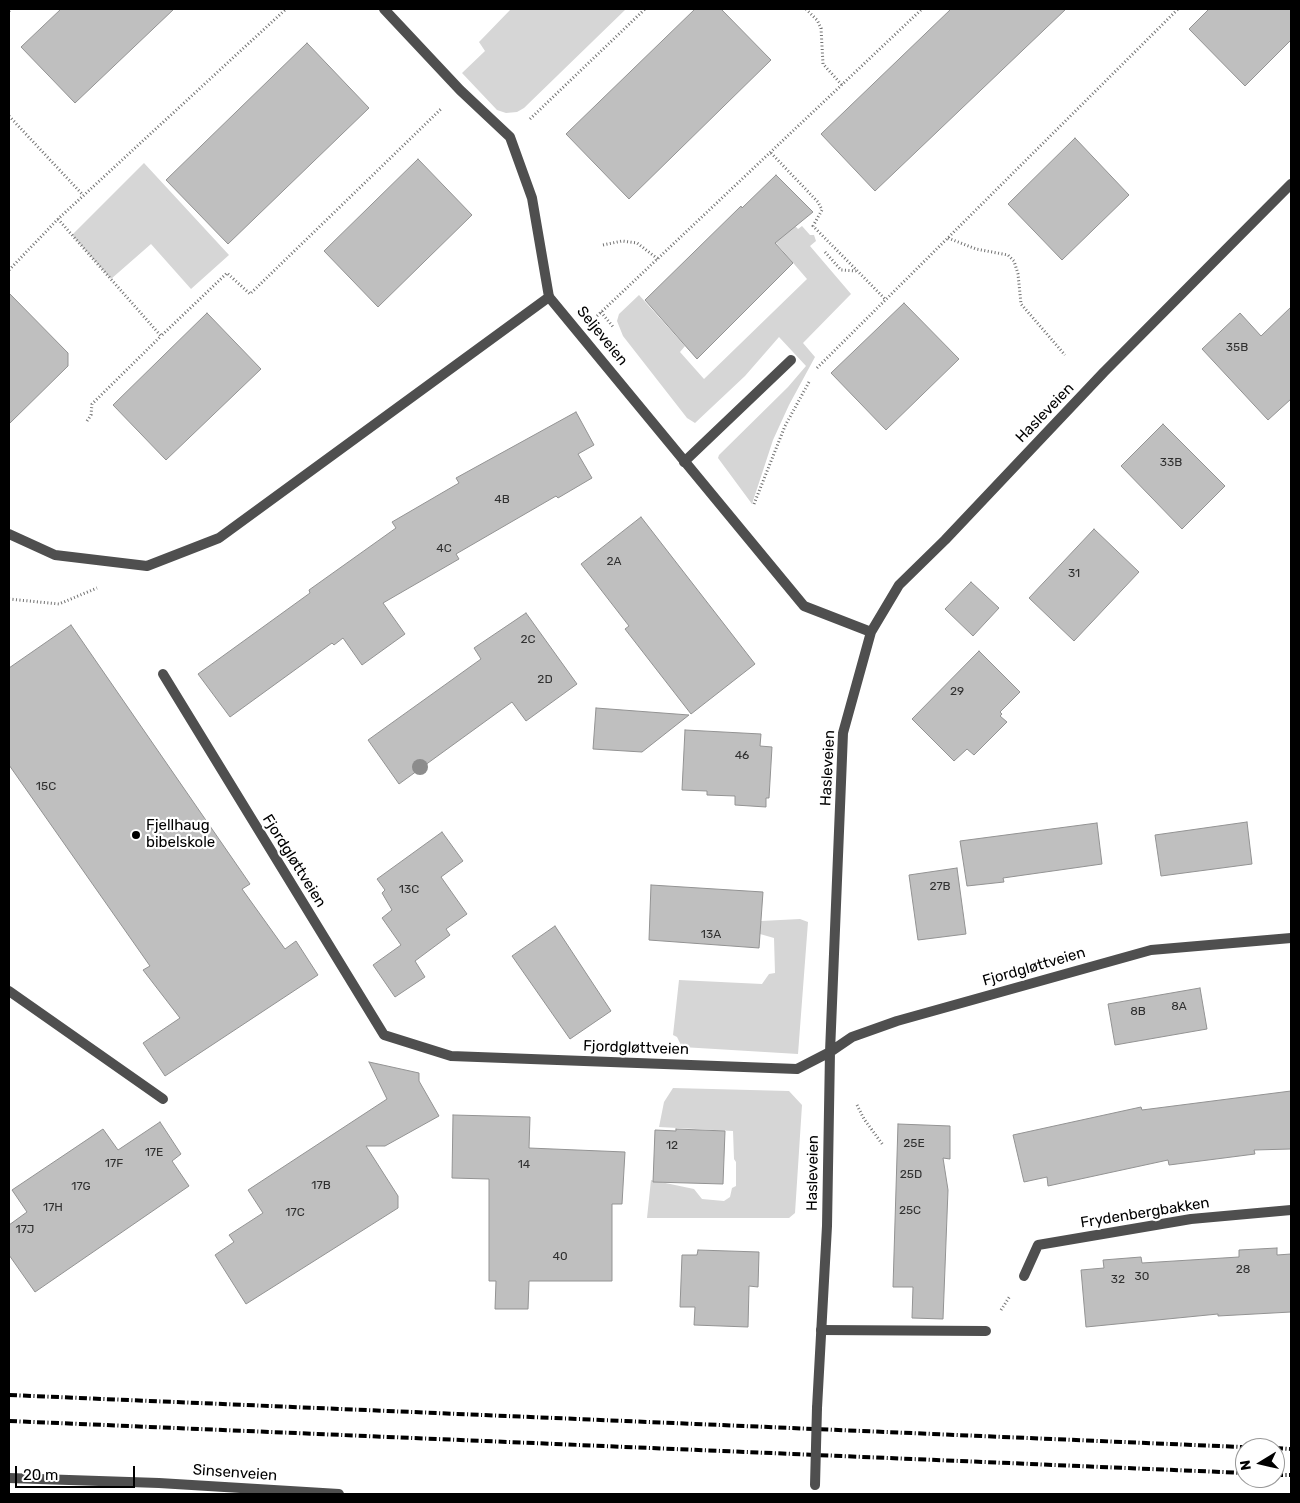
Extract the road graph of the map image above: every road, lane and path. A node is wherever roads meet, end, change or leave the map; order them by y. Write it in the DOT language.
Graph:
graph roads {
  1 [pos="286,9"];
  2 [pos="384,9"];
  3 [pos="645,9"];
  4 [pos="806,9"];
  5 [pos="922,9"];
  6 [pos="1178,9"];
  7 [pos="842,85"];
  8 [pos="460,90"];
  9 [pos="9,116"];
  10 [pos="510,137"];
  11 [pos="771,153"];
  12 [pos="1291,184"];
  13 [pos="84,195"];
  14 [pos="58,219"];
  15 [pos="948,238"];
  16 [pos="603,245"];
  17 [pos="825,252"];
  18 [pos="658,259"];
  19 [pos="9,270"];
  20 [pos="858,271"];
  21 [pos="550,297"];
  22 [pos="886,300"];
  23 [pos="601,312"];
  24 [pos="614,328"];
  25 [pos="580,332"];
  26 [pos="161,336"];
  27 [pos="1064,355"];
  28 [pos="791,360"];
  29 [pos="816,369"];
  30 [pos="811,377"];
  31 [pos="87,421"];
  32 [pos="684,462"];
  33 [pos="9,534"];
  34 [pos="742,534"];
  35 [pos="103,585"];
  36 [pos="9,599"];
  37 [pos="871,632"];
  38 [pos="163,674"];
  39 [pos="1291,938"];
  40 [pos="9,991"];
  41 [pos="830,1052"];
  42 [pos="163,1099"];
  43 [pos="857,1101"];
  44 [pos="883,1145"];
  45 [pos="1291,1210"];
  46 [pos="1024,1276"];
  47 [pos="821,1330"];
  48 [pos="986,1331"];
  49 [pos="9,1478"];
  50 [pos="814,1490"];
  51 [pos="339,1494"];
  1 -- 13 [label="path"];
  2 -- 8 [label="street"];
  3 -- 10 [label="path"];
  4 -- 7 [label="path"];
  5 -- 7 [label="path"];
  6 -- 15 [label="path"];
  7 -- 11 [label="path"];
  8 -- 10 [label="street"];
  8 -- 26 [label="path"];
  9 -- 13 [label="path"];
  10 -- 21 [label="street"];
  11 -- 18 [label="path"];
  11 -- 20 [label="path"];
  12 -- 37 [label="street, Hasleveien"];
  13 -- 14 [label="path"];
  14 -- 19 [label="path"];
  14 -- 26 [label="path"];
  15 -- 22 [label="path"];
  15 -- 27 [label="path"];
  16 -- 18 [label="path"];
  17 -- 20 [label="path"];
  18 -- 23 [label="path"];
  20 -- 22 [label="path"];
  21 -- 25 [label="street, Seljeveien"];
  21 -- 33 [label="street"];
  22 -- 29 [label="path"];
  23 -- 24 [label="path"];
  23 -- 25 [label="path"];
  25 -- 32 [label="street, Seljeveien"];
  26 -- 31 [label="path"];
  28 -- 32 [label="street"];
  30 -- 34 [label="path"];
  32 -- 34 [label="street, Seljeveien"];
  34 -- 37 [label="street, Seljeveien"];
  35 -- 36 [label="path"];
  37 -- 41 [label="street, Hasleveien"];
  38 -- 41 [label="street, Fjordgløttveien"];
  39 -- 41 [label="street, Fjordgløttveien"];
  40 -- 42 [label="street"];
  41 -- 47 [label="street, Hasleveien"];
  43 -- 44 [label="path"];
  45 -- 46 [label="street, Frydenbergbakken"];
  46 -- 48 [label="path"];
  47 -- 48 [label="street"];
  47 -- 50 [label="street, Hasleveien, bridge"];
  49 -- 51 [label="street, Sinsenveien"];
}
